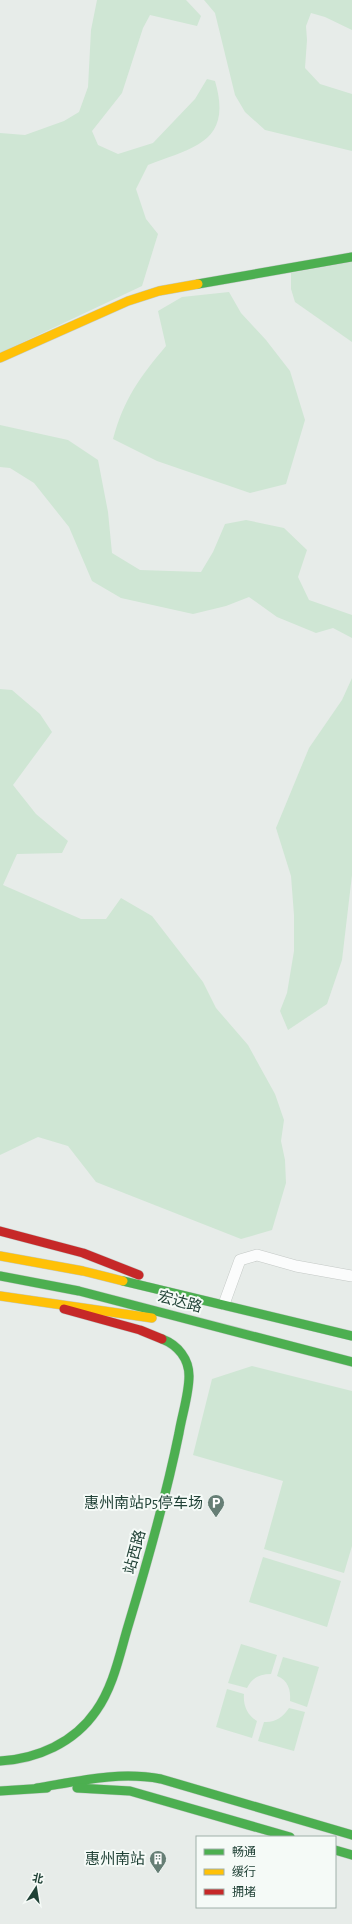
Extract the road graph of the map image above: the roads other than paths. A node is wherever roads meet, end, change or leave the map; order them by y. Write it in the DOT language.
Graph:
graph roads {
  1 [pos="352,257"];
  2 [pos="0,358"];
  3 [pos="0,1231"];
  4 [pos="0,1256"];
  5 [pos="0,1276"];
  6 [pos="352,1276"];
  7 [pos="0,1296"];
  8 [pos="201,1298"];
  9 [pos="52,1304"];
  10 [pos="224,1304"];
  11 [pos="195,1320"];
  12 [pos="352,1336"];
  13 [pos="352,1362"];
  14 [pos="0,1762"];
  15 [pos="37,1788"];
  16 [pos="0,1791"];
  17 [pos="352,1835"];
  18 [pos="287,1836"];
  19 [pos="336,1850"];
  20 [pos="352,1856"];
  1 -- 2 [label="street"];
  3 -- 8 [label="street"];
  4 -- 8 [label="street, 宏达路"];
  5 -- 11 [label="street, 宏达路"];
  6 -- 10 [label="street"];
  7 -- 9 [label="street"];
  8 -- 10 [label="street, 宏达路"];
  9 -- 11 [label="street"];
  9 -- 14 [label="street, 站西路"];
  10 -- 12 [label="street, 宏达路"];
  11 -- 13 [label="street, 宏达路"];
  15 -- 16 [label="street"];
  15 -- 17 [label="street"];
  15 -- 18 [label="street"];
  19 -- 20 [label="street"];
}
